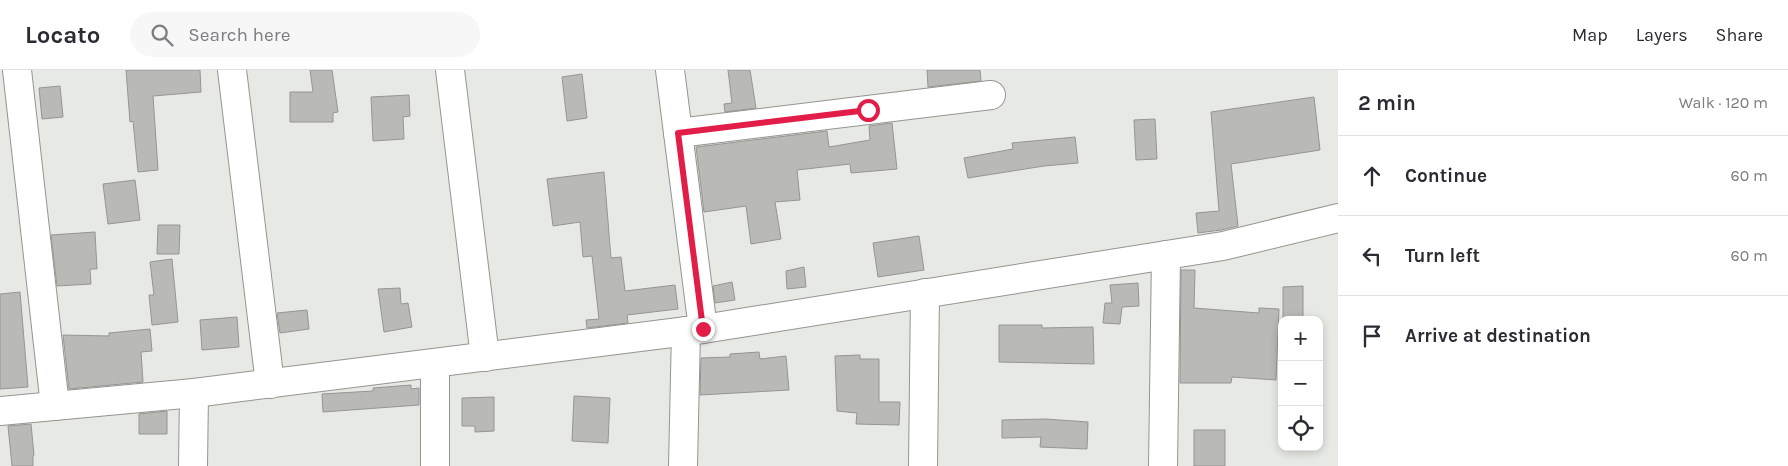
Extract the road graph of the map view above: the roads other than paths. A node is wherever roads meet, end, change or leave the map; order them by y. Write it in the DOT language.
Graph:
graph roads {
  1 [pos="16,70"];
  2 [pos="232,70"];
  3 [pos="450,70"];
  4 [pos="670,70"];
  5 [pos="991,95"];
  6 [pos="678,133"];
  7 [pos="1338,218"];
  8 [pos="1166,255"];
  9 [pos="925,293"];
  10 [pos="694,330"];
  11 [pos="485,357"];
  12 [pos="435,364"];
  13 [pos="270,384"];
  14 [pos="194,393"];
  15 [pos="55,406"];
  16 [pos="0,411"];
  17 [pos="193,466"];
  18 [pos="435,466"];
  19 [pos="683,466"];
  20 [pos="923,466"];
  21 [pos="1163,466"];
  1 -- 15 [label="street"];
  2 -- 13 [label="street"];
  3 -- 11 [label="street"];
  4 -- 6 [label="street"];
  5 -- 6 [label="street"];
  6 -- 10 [label="street"];
  7 -- 8 [label="street"];
  8 -- 9 [label="street"];
  8 -- 21 [label="street"];
  9 -- 10 [label="street"];
  9 -- 20 [label="street"];
  10 -- 11 [label="street"];
  10 -- 19 [label="street"];
  11 -- 12 [label="street"];
  12 -- 13 [label="street"];
  12 -- 18 [label="street"];
  13 -- 14 [label="street"];
  14 -- 15 [label="street"];
  14 -- 17 [label="street"];
  15 -- 16 [label="street"];
}
